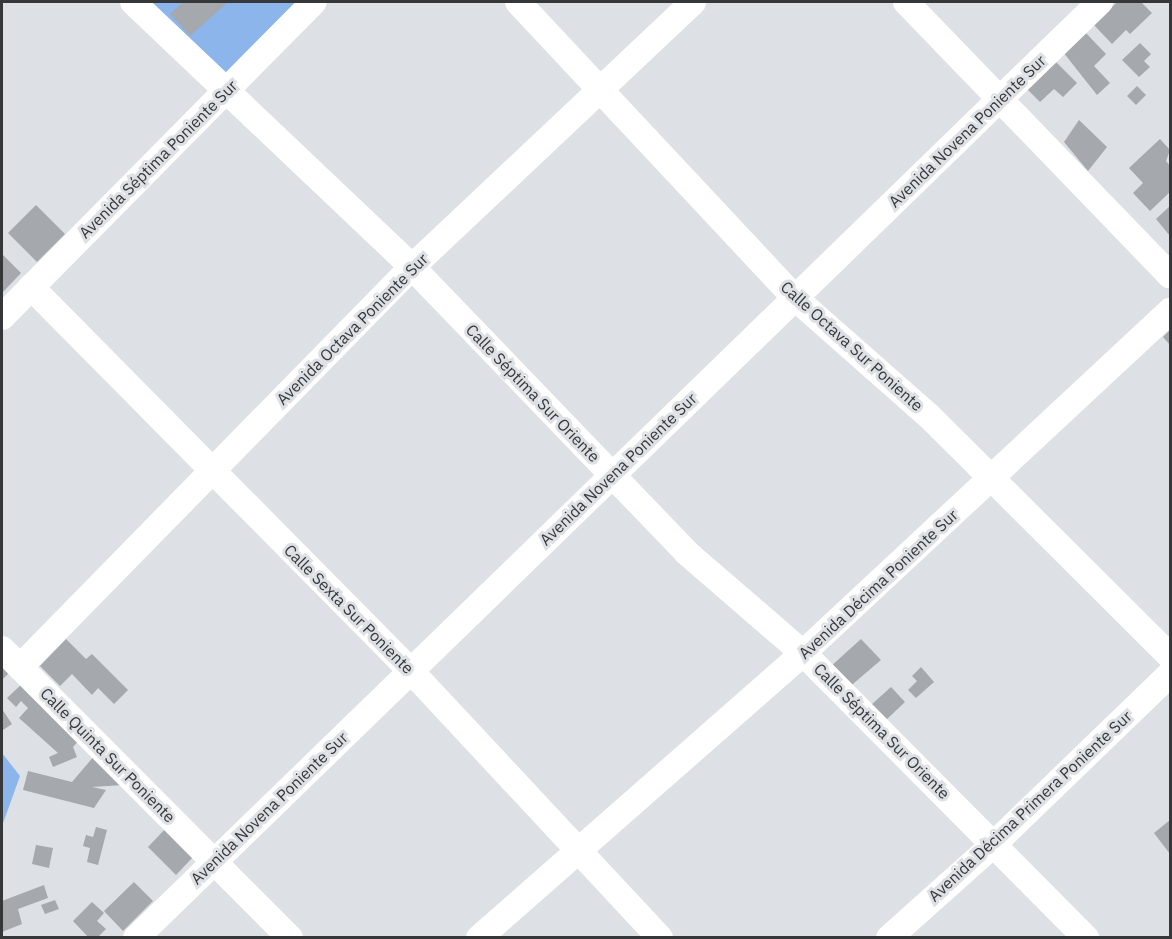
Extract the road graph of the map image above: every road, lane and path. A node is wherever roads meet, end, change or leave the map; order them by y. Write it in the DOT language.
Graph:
graph roads {
  1 [pos="133,2"];
  2 [pos="314,2"];
  3 [pos="518,2"];
  4 [pos="693,2"];
  5 [pos="906,2"];
  6 [pos="1100,2"];
  7 [pos="602,87"];
  8 [pos="226,90"];
  9 [pos="1000,99"];
  10 [pos="412,267"];
  11 [pos="1170,275"];
  12 [pos="31,287"];
  13 [pos="795,298"];
  14 [pos="1170,311"];
  15 [pos="2,317"];
  16 [pos="213,471"];
  17 [pos="612,475"];
  18 [pos="993,478"];
  19 [pos="2,649"];
  20 [pos="803,653"];
  21 [pos="1170,656"];
  22 [pos="20,667"];
  23 [pos="411,671"];
  24 [pos="1170,674"];
  25 [pos="994,843"];
  26 [pos="579,849"];
  27 [pos="215,860"];
  28 [pos="136,938"];
  29 [pos="290,938"];
  30 [pos="479,938"];
  31 [pos="660,938"];
  32 [pos="889,938"];
  33 [pos="1086,938"];
  1 -- 8 [label="street, Calle Séptima Sur Oriente"];
  2 -- 8 [label="street, Avenida Séptima Poniente Sur"];
  3 -- 7 [label="street, Calle Octava Sur Poniente"];
  4 -- 7 [label="street, Avenida Octava Poniente Sur"];
  5 -- 9 [label="street"];
  6 -- 9 [label="street, Avenida Novena Poniente Sur"];
  7 -- 10 [label="street, Avenida Octava Poniente Sur"];
  7 -- 13 [label="street, Calle Octava Sur Poniente"];
  8 -- 10 [label="street, Calle Séptima Sur Oriente"];
  8 -- 12 [label="street, Avenida Séptima Poniente Sur"];
  9 -- 11 [label="street"];
  9 -- 13 [label="street, Avenida Novena Poniente Sur"];
  10 -- 16 [label="street, Avenida Octava Poniente Sur"];
  10 -- 17 [label="street, Calle Séptima Sur Oriente"];
  12 -- 15 [label="street, Avenida Séptima Poniente Sur"];
  12 -- 16 [label="street, Calle Sexta Sur Poniente"];
  13 -- 17 [label="street, Avenida Novena Poniente Sur"];
  13 -- 18 [label="street, Calle Octava Sur Poniente"];
  14 -- 18 [label="street, Avenida Décima Poniente Sur"];
  16 -- 22 [label="street, Avenida Octava Poniente Sur"];
  16 -- 23 [label="street, Calle Sexta Sur Poniente"];
  17 -- 20 [label="street, Calle Séptima Sur Oriente"];
  17 -- 23 [label="street, Avenida Novena Poniente Sur"];
  18 -- 20 [label="street, Avenida Décima Poniente Sur"];
  18 -- 21 [label="street, Calle Octava Sur Poniente"];
  19 -- 22 [label="street, Calle Quinta Sur Poniente"];
  20 -- 25 [label="street, Calle Séptima Sur Oriente"];
  20 -- 26 [label="street, Avenida Décima Poniente Sur"];
  22 -- 27 [label="street, Calle Quinta Sur Poniente"];
  23 -- 26 [label="street, Calle Sexta Sur Poniente"];
  23 -- 27 [label="street, Avenida Novena Poniente Sur"];
  24 -- 25 [label="street, Avenida Décima Primera Poniente Sur"];
  25 -- 32 [label="street, Avenida Décima Primera Poniente Sur"];
  25 -- 33 [label="street, Calle Séptima Sur Oriente"];
  26 -- 30 [label="street, Avenida Décima Poniente Sur"];
  26 -- 31 [label="street, Calle Sexta Sur Poniente"];
  27 -- 28 [label="street, Avenida Novena Poniente Sur"];
  27 -- 29 [label="street, Calle Quinta Sur Poniente"];
}
